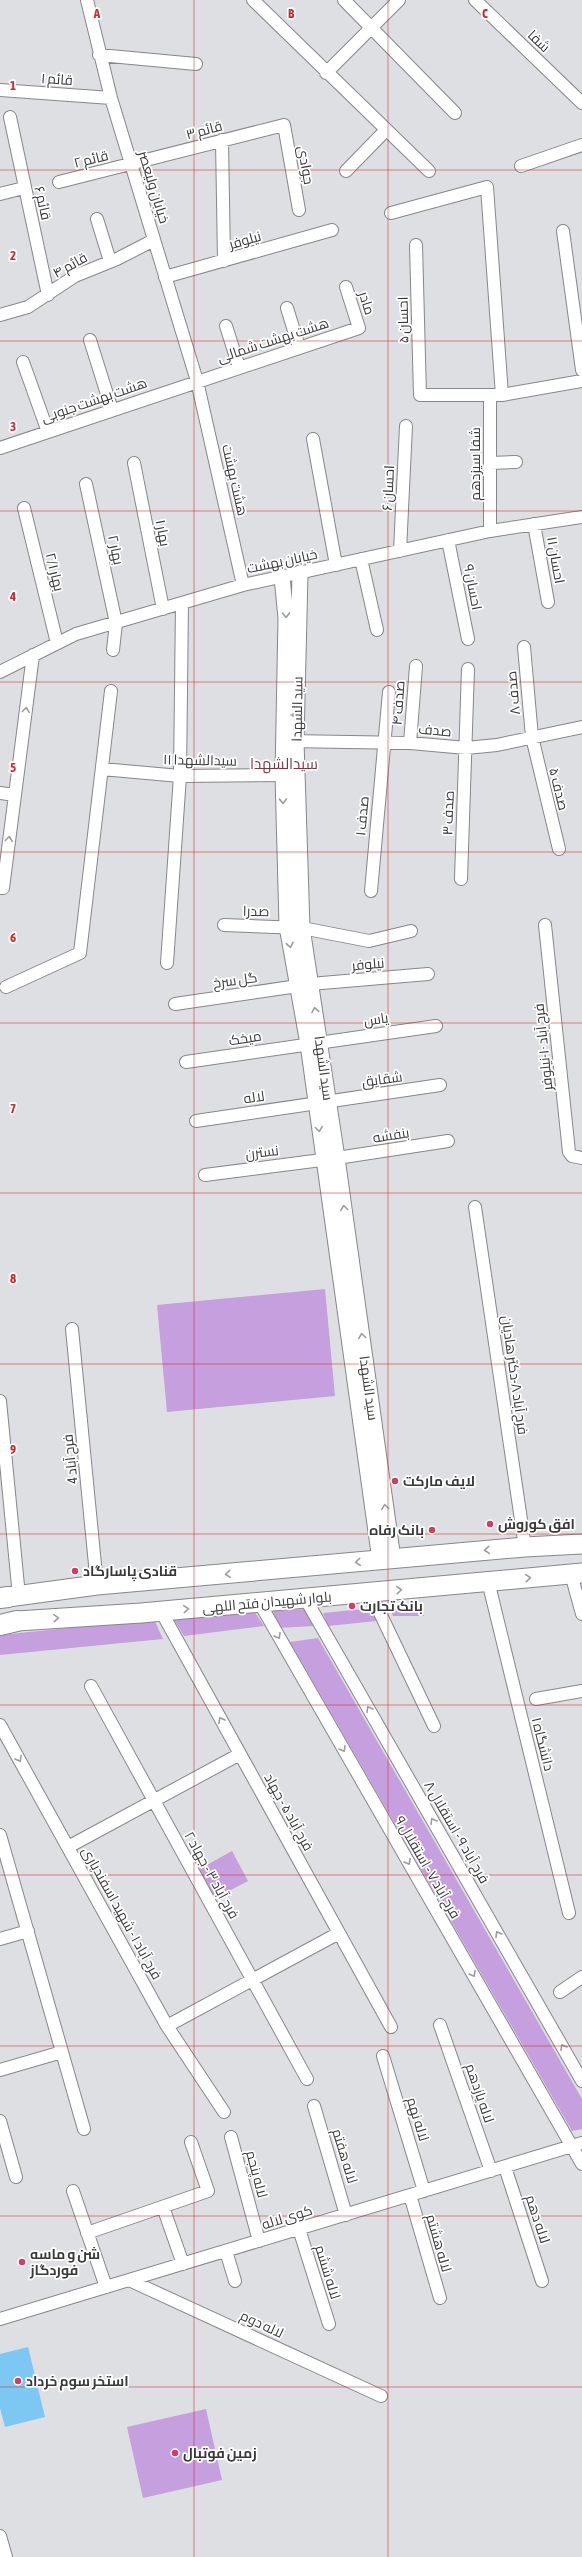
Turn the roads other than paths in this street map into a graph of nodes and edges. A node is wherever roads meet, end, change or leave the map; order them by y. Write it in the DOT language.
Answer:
graph roads {
  1 [pos="87,0"];
  2 [pos="253,0"];
  3 [pos="344,0"];
  4 [pos="399,0"];
  5 [pos="475,0"];
  6 [pos="370,29"];
  7 [pos="99,55"];
  8 [pos="196,64"];
  9 [pos="326,73"];
  10 [pos="0,90"];
  11 [pos="111,98"];
  12 [pos="582,103"];
  13 [pos="455,113"];
  14 [pos="10,118"];
  15 [pos="284,125"];
  16 [pos="386,130"];
  17 [pos="222,140"];
  18 [pos="582,145"];
  19 [pos="131,165"];
  20 [pos="520,166"];
  21 [pos="346,171"];
  22 [pos="429,171"];
  23 [pos="59,182"];
  24 [pos="24,188"];
  25 [pos="0,194"];
  26 [pos="299,210"];
  27 [pos="391,213"];
  28 [pos="97,219"];
  29 [pos="332,230"];
  30 [pos="564,231"];
  31 [pos="154,240"];
  32 [pos="416,245"];
  33 [pos="110,261"];
  34 [pos="224,261"];
  35 [pos="165,277"];
  36 [pos="346,287"];
  37 [pos="48,295"];
  38 [pos="287,308"];
  39 [pos="0,315"];
  40 [pos="226,326"];
  41 [pos="359,328"];
  42 [pos="90,340"];
  43 [pos="299,347"];
  44 [pos="23,362"];
  45 [pos="239,367"];
  46 [pos="582,370"];
  47 [pos="197,381"];
  48 [pos="582,381"];
  49 [pos="496,396"];
  50 [pos="112,410"];
  51 [pos="406,426"];
  52 [pos="48,432"];
  53 [pos="312,439"];
  54 [pos="0,448"];
  55 [pos="516,462"];
  56 [pos="134,463"];
  57 [pos="490,463"];
  58 [pos="86,484"];
  59 [pos="24,508"];
  60 [pos="582,516"];
  61 [pos="534,524"];
  62 [pos="490,531"];
  63 [pos="448,540"];
  64 [pos="400,551"];
  65 [pos="361,560"];
  66 [pos="336,565"];
  67 [pos="300,573"];
  68 [pos="282,577"];
  69 [pos="243,585"];
  70 [pos="548,602"];
  71 [pos="182,603"];
  72 [pos="163,609"];
  73 [pos="116,622"];
  74 [pos="377,630"];
  75 [pos="468,639"];
  76 [pos="57,644"];
  77 [pos="524,647"];
  78 [pos="113,650"];
  79 [pos="33,656"];
  80 [pos="416,666"];
  81 [pos="468,669"];
  82 [pos="0,670"];
  83 [pos="111,691"];
  84 [pos="389,692"];
  85 [pos="582,727"];
  86 [pos="532,737"];
  87 [pos="289,741"];
  88 [pos="384,743"];
  89 [pos="410,743"];
  90 [pos="466,748"];
  91 [pos="102,769"];
  92 [pos="290,775"];
  93 [pos="180,776"];
  94 [pos="0,793"];
  95 [pos="15,795"];
  96 [pos="559,849"];
  97 [pos="461,879"];
  98 [pos="0,888"];
  99 [pos="371,891"];
  100 [pos="545,924"];
  101 [pos="224,925"];
  102 [pos="287,926"];
  103 [pos="302,928"];
  104 [pos="411,931"];
  105 [pos="167,963"];
  106 [pos="428,974"];
  107 [pos="304,985"];
  108 [pos="6,987"];
  109 [pos="175,1004"];
  110 [pos="436,1026"];
  111 [pos="314,1043"];
  112 [pos="186,1062"];
  113 [pos="440,1086"];
  114 [pos="322,1103"];
  115 [pos="196,1121"];
  116 [pos="448,1141"];
  117 [pos="582,1158"];
  118 [pos="331,1159"];
  119 [pos="205,1175"];
  120 [pos="475,1207"];
  121 [pos="72,1330"];
  122 [pos="0,1401"];
  123 [pos="582,1544"];
  124 [pos="525,1547"];
  125 [pos="386,1560"];
  126 [pos="576,1573"];
  127 [pos="488,1581"];
  128 [pos="97,1585"];
  129 [pos="370,1592"];
  130 [pos="7,1597"];
  131 [pos="305,1598"];
  132 [pos="259,1602"];
  133 [pos="161,1611"];
  134 [pos="582,1614"];
  135 [pos="6,1623"];
  136 [pos="91,1686"];
  137 [pos="582,1691"];
  138 [pos="536,1700"];
  139 [pos="0,1725"];
  140 [pos="434,1726"];
  141 [pos="240,1754"];
  142 [pos="154,1801"];
  143 [pos="0,1834"];
  144 [pos="68,1847"];
  145 [pos="569,1913"];
  146 [pos="28,1932"];
  147 [pos="339,1932"];
  148 [pos="0,1939"];
  149 [pos="582,1977"];
  150 [pos="252,1979"];
  151 [pos="560,1992"];
  152 [pos="440,2024"];
  153 [pos="167,2026"];
  154 [pos="391,2027"];
  155 [pos="62,2052"];
  156 [pos="383,2056"];
  157 [pos="0,2070"];
  158 [pos="307,2079"];
  159 [pos="582,2081"];
  160 [pos="314,2106"];
  161 [pos="224,2112"];
  162 [pos="0,2121"];
  163 [pos="84,2129"];
  164 [pos="231,2137"];
  165 [pos="191,2142"];
  166 [pos="577,2145"];
  167 [pos="582,2164"];
  168 [pos="505,2167"];
  169 [pos="491,2171"];
  170 [pos="16,2177"];
  171 [pos="73,2191"];
  172 [pos="424,2191"];
  173 [pos="410,2196"];
  174 [pos="163,2207"];
  175 [pos="346,2215"];
  176 [pos="299,2229"];
  177 [pos="87,2233"];
  178 [pos="259,2241"];
  179 [pos="226,2251"];
  180 [pos="183,2264"];
  181 [pos="130,2280"];
  182 [pos="235,2281"];
  183 [pos="542,2281"];
  184 [pos="106,2287"];
  185 [pos="440,2298"];
  186 [pos="0,2319"];
  187 [pos="329,2324"];
  188 [pos="381,2396"];
  189 [pos="0,2536"];
  190 [pos="6,2557"];
  1 -- 7 [label="street, خیابان ولیعصر"];
  2 -- 9 [label="street"];
  3 -- 6 [label="street"];
  4 -- 6 [label="street"];
  5 -- 12 [label="street, شفا"];
  6 -- 9 [label="street"];
  6 -- 13 [label="street"];
  7 -- 8 [label="street"];
  7 -- 11 [label="street, خیابان ولیعصر"];
  9 -- 16 [label="street"];
  10 -- 11 [label="street, قائم ۱"];
  11 -- 19 [label="street, خیابان ولیعصر"];
  14 -- 24 [label="street, قائم ۶"];
  15 -- 17 [label="street, قائم ۳"];
  15 -- 26 [label="street, جوادی"];
  16 -- 21 [label="street"];
  16 -- 22 [label="street"];
  17 -- 19 [label="street, قائم ۳"];
  17 -- 34 [label="street"];
  18 -- 20 [label="street"];
  19 -- 23 [label="street, قائم ۲"];
  19 -- 31 [label="street, خیابان ولیعصر"];
  24 -- 25 [label="street"];
  24 -- 37 [label="street, قائم ۶"];
  27 -- 49 [label="street, شفا سیزدهم"];
  28 -- 33 [label="street"];
  29 -- 34 [label="street, نیلوفر"];
  30 -- 46 [label="street"];
  31 -- 33 [label="street, قائم ۴"];
  31 -- 35 [label="street, خیابان ولیعصر"];
  32 -- 49 [label="street, احسان ۵"];
  33 -- 37 [label="street, قائم ۴"];
  34 -- 35 [label="street, نیلوفر"];
  35 -- 47 [label="street, خیابان ولیعصر"];
  36 -- 41 [label="street, مادر"];
  37 -- 39 [label="street, قائم ۴"];
  38 -- 43 [label="street"];
  40 -- 45 [label="street"];
  41 -- 43 [label="street, هشت بهشت شمالی"];
  42 -- 50 [label="street"];
  43 -- 45 [label="street, هشت بهشت شمالی"];
  44 -- 52 [label="street"];
  45 -- 47 [label="street, هشت بهشت شمالی"];
  47 -- 50 [label="street, هشت بهشت جنوبی"];
  47 -- 69 [label="street, هشت بهشت"];
  48 -- 49 [label="street"];
  49 -- 57 [label="street, شفا سیزدهم"];
  50 -- 52 [label="street, هشت بهشت جنوبی"];
  51 -- 64 [label="street, احسان ۶"];
  52 -- 54 [label="street, هشت بهشت جنوبی"];
  53 -- 66 [label="street"];
  55 -- 57 [label="street"];
  56 -- 72 [label="street, بهار ۱"];
  57 -- 62 [label="street, شفا سیزدهم"];
  58 -- 73 [label="street, بهار ۲"];
  59 -- 76 [label="street, بهار ۲/۱"];
  60 -- 61 [label="street, خیابان بهشت"];
  61 -- 62 [label="street, خیابان بهشت"];
  61 -- 70 [label="street, احسان ۱۱"];
  62 -- 63 [label="street, خیابان بهشت"];
  63 -- 64 [label="street, خیابان بهشت"];
  63 -- 75 [label="street, احسان ۹"];
  64 -- 65 [label="street, خیابان بهشت"];
  65 -- 66 [label="street, خیابان بهشت"];
  65 -- 74 [label="street"];
  66 -- 67 [label="street, خیابان بهشت"];
  67 -- 68 [label="street, خیابان بهشت"];
  67 -- 87 [label="street, سید الشهدا"];
  68 -- 69 [label="street, خیابان بهشت"];
  68 -- 87 [label="street, سید الشهدا, one-way"];
  69 -- 71 [label="street, خیابان بهشت"];
  71 -- 72 [label="street, خیابان بهشت"];
  71 -- 93 [label="street"];
  72 -- 73 [label="street, خیابان بهشت"];
  73 -- 76 [label="street, خیابان بهشت"];
  73 -- 78 [label="street, بهار ۲"];
  76 -- 79 [label="street, خیابان بهشت"];
  77 -- 86 [label="street, صدف ۸"];
  79 -- 82 [label="street, خیابان بهشت"];
  95 -- 79 [label="street, one-way"];
  80 -- 89 [label="street, صدف ۴"];
  81 -- 90 [label="street, صدف ۳"];
  83 -- 91 [label="street"];
  84 -- 88 [label="street, صدف ۱"];
  85 -- 86 [label="street, صدف"];
  86 -- 90 [label="street, صدف"];
  86 -- 96 [label="street, صدف ۵"];
  87 -- 88 [label="street, صدف"];
  87 -- 92 [label="street, سید الشهدا"];
  88 -- 89 [label="street, صدف"];
  88 -- 99 [label="street, صدف ۱"];
  89 -- 90 [label="street, صدف"];
  90 -- 97 [label="street, صدف ۳"];
  91 -- 93 [label="street, سیدالشهدا ۱۱"];
  91 -- 108 [label="street"];
  92 -- 93 [label="street, سیدالشهدا ۱۱"];
  92 -- 102 [label="street, سید الشهدا, one-way"];
  92 -- 103 [label="street, سید الشهدا"];
  93 -- 105 [label="street"];
  94 -- 95 [label="street"];
  98 -- 95 [label="street, one-way"];
  100 -- 117 [label="street, فرح آباد ۱۰-نیلوفر"];
  101 -- 102 [label="street, صدرا"];
  102 -- 103 [label="street, صدرا"];
  102 -- 107 [label="street, سید الشهدا, one-way"];
  103 -- 104 [label="street, صدرا"];
  103 -- 107 [label="street, سید الشهدا"];
  106 -- 107 [label="street, نیلوفر"];
  107 -- 109 [label="street, گل سرخ"];
  107 -- 111 [label="street, سید الشهدا"];
  110 -- 111 [label="street, یاس"];
  111 -- 112 [label="street, میخک"];
  111 -- 114 [label="street, سید الشهدا"];
  113 -- 114 [label="street, شقایق"];
  114 -- 115 [label="street, لاله"];
  114 -- 118 [label="street, سید الشهدا"];
  116 -- 118 [label="street, بنفشه"];
  118 -- 119 [label="street, نسترن"];
  118 -- 125 [label="street, سید الشهدا"];
  120 -- 124 [label="street, فرح آباد ۸-دکتر هادیان"];
  121 -- 128 [label="street, فرح آباد 4"];
  122 -- 130 [label="street"];
  123 -- 124 [label="main road"];
  124 -- 125 [label="main road, one-way"];
  125 -- 128 [label="main road, one-way"];
  127 -- 126 [label="main road, بلوار شهیدان فتح اللهی, one-way"];
  126 -- 134 [label="street"];
  129 -- 127 [label="main road, بلوار شهیدان فتح اللهی, one-way"];
  127 -- 145 [label="street, دانشگاه ۱"];
  128 -- 130 [label="main road"];
  129 -- 131 [label="main road, بلوار شهیدان فتح اللهی"];
  129 -- 140 [label="street"];
  131 -- 132 [label="main road, بلوار شهیدان فتح اللهی"];
  159 -- 131 [label="street, فرح آباد ۹ - استقلال ۸, one-way"];
  133 -- 132 [label="main road, بلوار شهیدان فتح اللهی, one-way"];
  132 -- 166 [label="street, فرح آباد ۷ - استقلال ۹, one-way"];
  135 -- 133 [label="main road, بلوار شهیدان فتح اللهی, one-way"];
  141 -- 133 [label="street, فرح آباد ۵ - جهاد, one-way"];
  136 -- 142 [label="street, فرح آباد ۳ - جهاد ۲"];
  137 -- 138 [label="street"];
  139 -- 144 [label="street, فرح آباد ۱ - شهید اسفندیاری, one-way"];
  141 -- 142 [label="street"];
  141 -- 147 [label="street, فرح آباد ۵ - جهاد"];
  142 -- 144 [label="street"];
  142 -- 150 [label="street, فرح آباد ۳ - جهاد ۲"];
  143 -- 146 [label="street"];
  144 -- 153 [label="street, فرح آباد ۱ - شهید اسفندیاری"];
  146 -- 148 [label="street"];
  146 -- 155 [label="street"];
  147 -- 150 [label="street"];
  147 -- 154 [label="street, فرح آباد ۵ - جهاد"];
  149 -- 151 [label="street"];
  150 -- 153 [label="street"];
  150 -- 158 [label="street, فرح آباد ۳ - جهاد ۲"];
  152 -- 169 [label="street, لاله یازدهم"];
  153 -- 161 [label="street, فرح آباد ۱ - شهید اسفندیاری"];
  155 -- 157 [label="street"];
  155 -- 163 [label="street"];
  156 -- 172 [label="street, لاله نهم"];
  160 -- 175 [label="street, لاله هفتم"];
  162 -- 170 [label="street"];
  164 -- 178 [label="street, لاله پنجم"];
  165 -- 174 [label="street"];
  166 -- 167 [label="street, فرح آباد ۷ - استقلال ۹"];
  166 -- 168 [label="street, کوی لاله"];
  168 -- 169 [label="street, کوی لاله"];
  168 -- 183 [label="street, لاله دهم"];
  169 -- 172 [label="street, کوی لاله"];
  171 -- 177 [label="street"];
  172 -- 173 [label="street, کوی لاله"];
  173 -- 175 [label="street, کوی لاله"];
  173 -- 185 [label="street, لاله هشتم"];
  174 -- 177 [label="street"];
  174 -- 180 [label="street"];
  175 -- 176 [label="street, کوی لاله"];
  176 -- 178 [label="street, کوی لاله"];
  176 -- 187 [label="street, لاله ششم"];
  177 -- 184 [label="street"];
  178 -- 179 [label="street, کوی لاله"];
  179 -- 180 [label="street, کوی لاله"];
  179 -- 182 [label="street"];
  180 -- 181 [label="street, کوی لاله"];
  181 -- 184 [label="street, کوی لاله"];
  181 -- 188 [label="street, لاله دوم"];
  184 -- 186 [label="street, کوی لاله"];
  189 -- 190 [label="street"];
}
